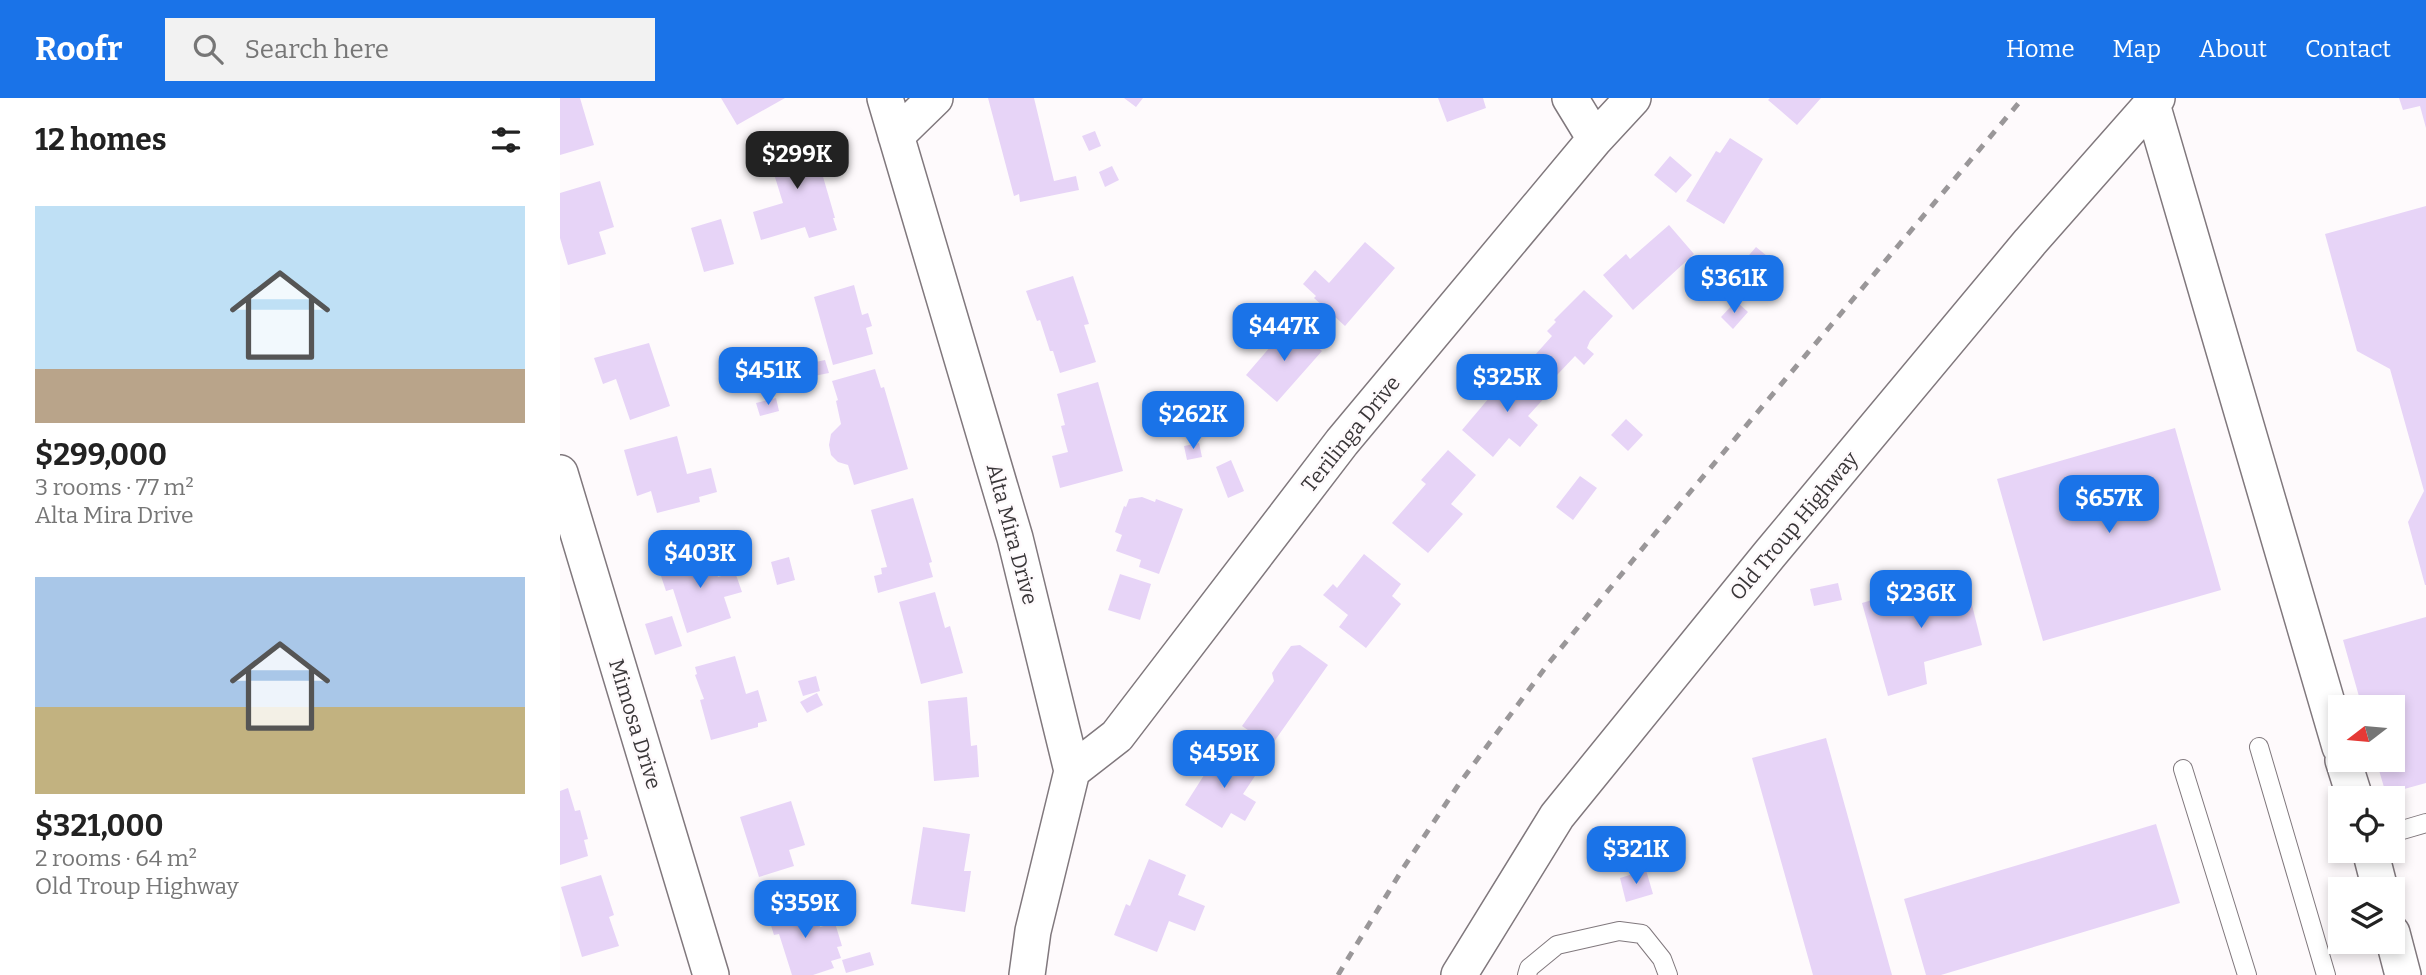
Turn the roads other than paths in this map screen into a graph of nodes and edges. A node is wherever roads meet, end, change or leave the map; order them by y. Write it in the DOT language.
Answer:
graph roads {
  1 [pos="885,98"];
  2 [pos="935,98"];
  3 [pos="1570,98"];
  4 [pos="1633,98"];
  5 [pos="2155,101"];
  6 [pos="896,136"];
  7 [pos="1595,139"];
  8 [pos="560,473"];
  9 [pos="2328,705"];
  10 [pos="2259,747"];
  11 [pos="2183,769"];
  12 [pos="1072,771"];
  13 [pos="2426,823"];
  14 [pos="2405,829"];
  15 [pos="2398,954"];
  16 [pos="2322,974"];
  17 [pos="711,975"];
  18 [pos="1027,975"];
  19 [pos="1459,975"];
  20 [pos="1527,975"];
  21 [pos="1668,975"];
  22 [pos="2247,975"];
  23 [pos="2403,975"];
  1 -- 6 [label="street, Alta Mira Drive"];
  2 -- 6 [label="street"];
  3 -- 7 [label="street"];
  4 -- 7 [label="street, Terilinga Drive"];
  5 -- 9 [label="street"];
  5 -- 19 [label="street, Old Troup Highway"];
  6 -- 12 [label="street, Alta Mira Drive"];
  7 -- 12 [label="street, Terilinga Drive"];
  8 -- 17 [label="street, Mimosa Drive"];
  10 -- 16 [label="lane"];
  11 -- 22 [label="lane"];
  12 -- 18 [label="street, Alta Mira Drive"];
  13 -- 14 [label="lane"];
  15 -- 23 [label="street"];
  20 -- 21 [label="lane"];
}
